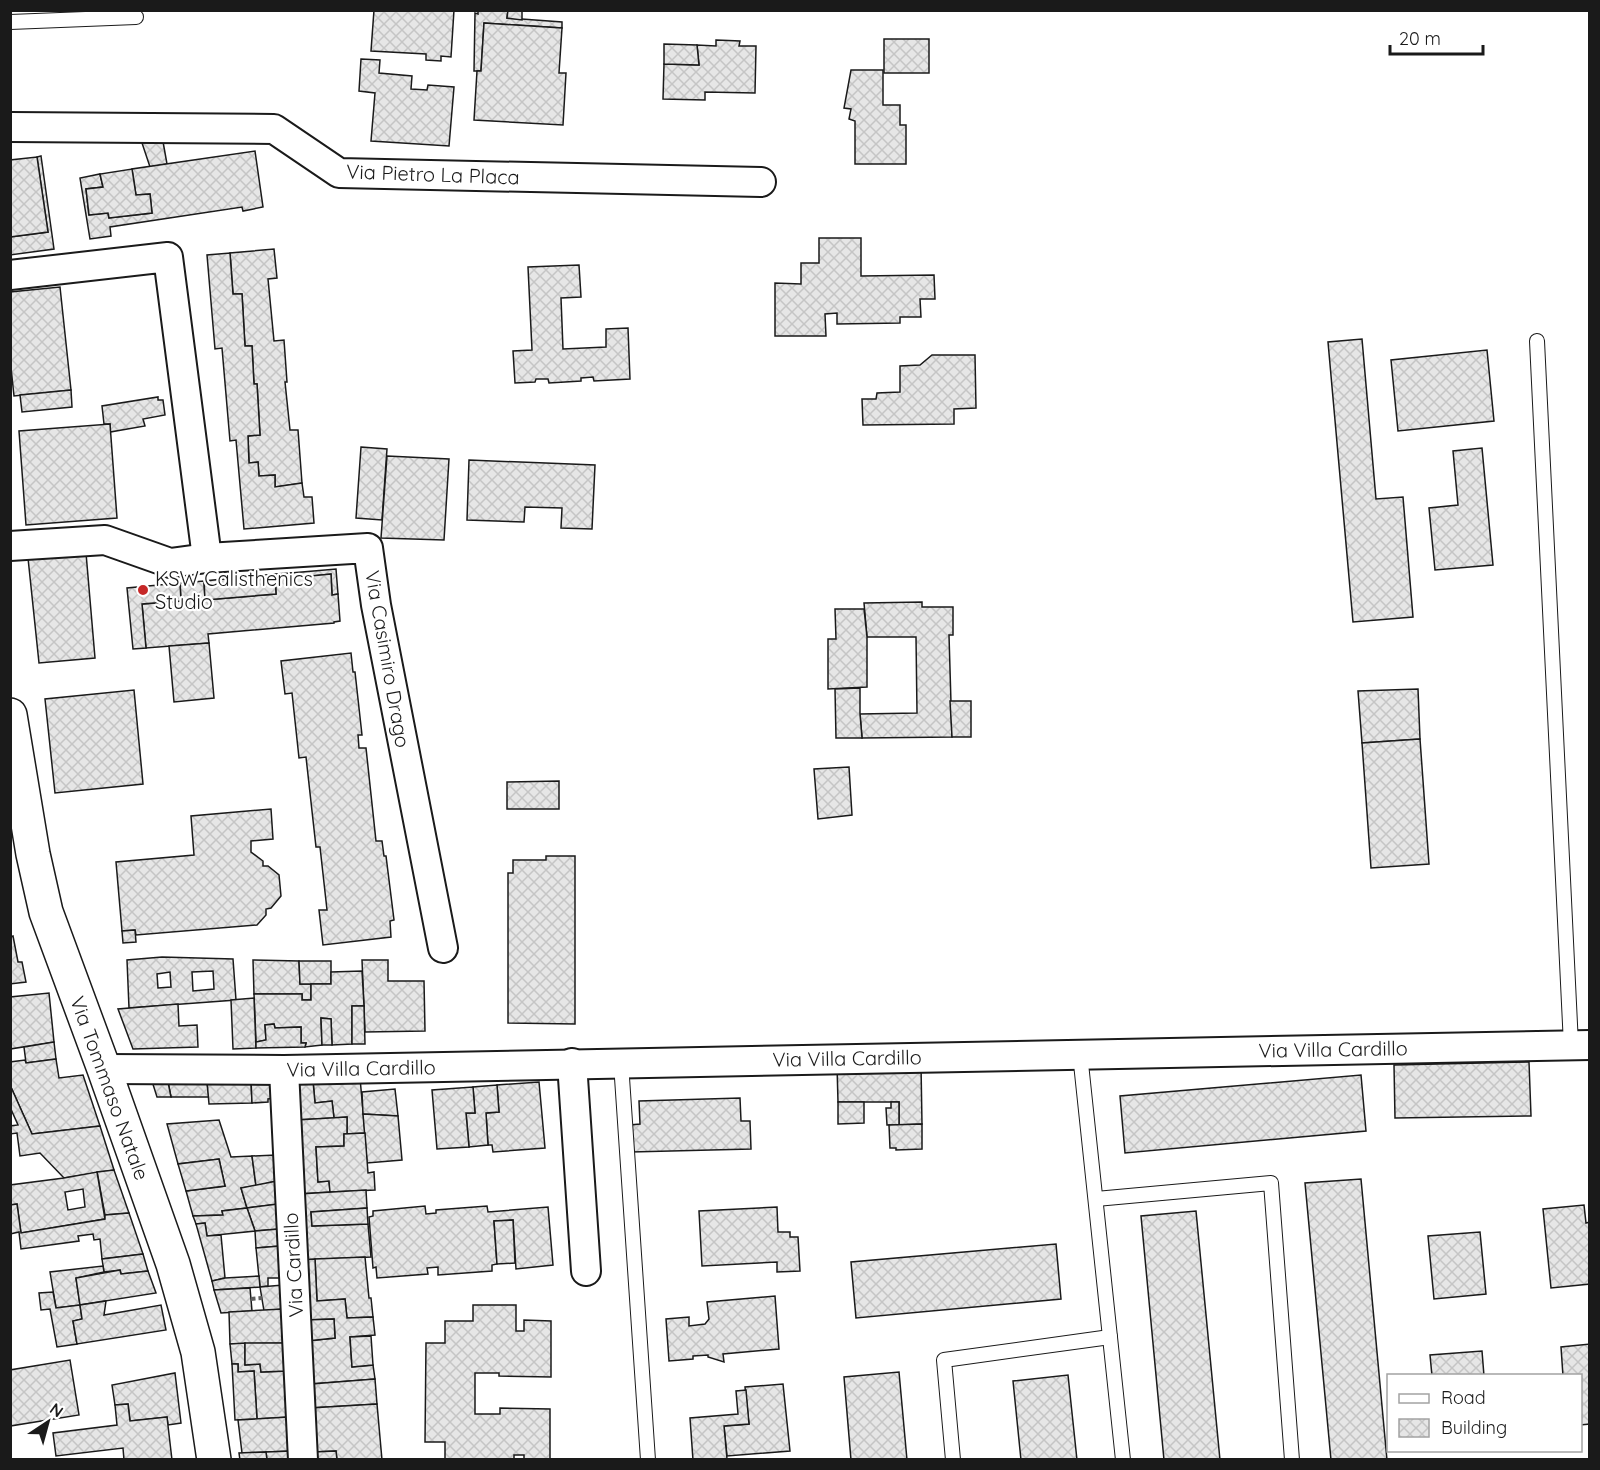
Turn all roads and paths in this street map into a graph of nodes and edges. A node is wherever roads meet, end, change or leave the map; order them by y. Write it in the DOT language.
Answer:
graph roads {
  1 [pos="136,17"];
  2 [pos="10,22"];
  3 [pos="10,127"];
  4 [pos="761,182"];
  5 [pos="10,275"];
  6 [pos="1537,341"];
  7 [pos="10,546"];
  8 [pos="207,558"];
  9 [pos="10,715"];
  10 [pos="443,948"];
  11 [pos="1580,1045"];
  12 [pos="1080,1054"];
  13 [pos="572,1063"];
  14 [pos="621,1063"];
  15 [pos="104,1069"];
  16 [pos="284,1070"];
  17 [pos="1096,1199"];
  18 [pos="586,1271"];
  19 [pos="262,1298"];
  20 [pos="251,1299"];
  21 [pos="1110,1337"];
  22 [pos="214,1460"];
  23 [pos="303,1460"];
  24 [pos="648,1460"];
  25 [pos="953,1460"];
  26 [pos="1123,1460"];
  27 [pos="1292,1460"];
  1 -- 2 [label="lane"];
  3 -- 4 [label="street, Via Pietro La Placa"];
  5 -- 8 [label="street"];
  6 -- 11 [label="lane"];
  7 -- 8 [label="street, Via Casimiro Drago"];
  8 -- 10 [label="street, Via Casimiro Drago"];
  9 -- 15 [label="street, Via Tommaso Natale"];
  11 -- 12 [label="street, Via Villa Cardillo"];
  12 -- 14 [label="street, Via Villa Cardillo"];
  12 -- 17 [label="lane"];
  13 -- 14 [label="street, Via Villa Cardillo"];
  13 -- 16 [label="street, Via Villa Cardillo"];
  13 -- 18 [label="street"];
  14 -- 24 [label="lane"];
  15 -- 16 [label="street, Via Villa Cardillo"];
  15 -- 22 [label="street, Via Tommaso Natale"];
  16 -- 23 [label="street, Via Cardillo"];
  17 -- 21 [label="lane"];
  17 -- 27 [label="lane"];
  19 -- 20 [label="path, Via Cardillo"];
  21 -- 25 [label="lane"];
  21 -- 26 [label="lane"];
}
